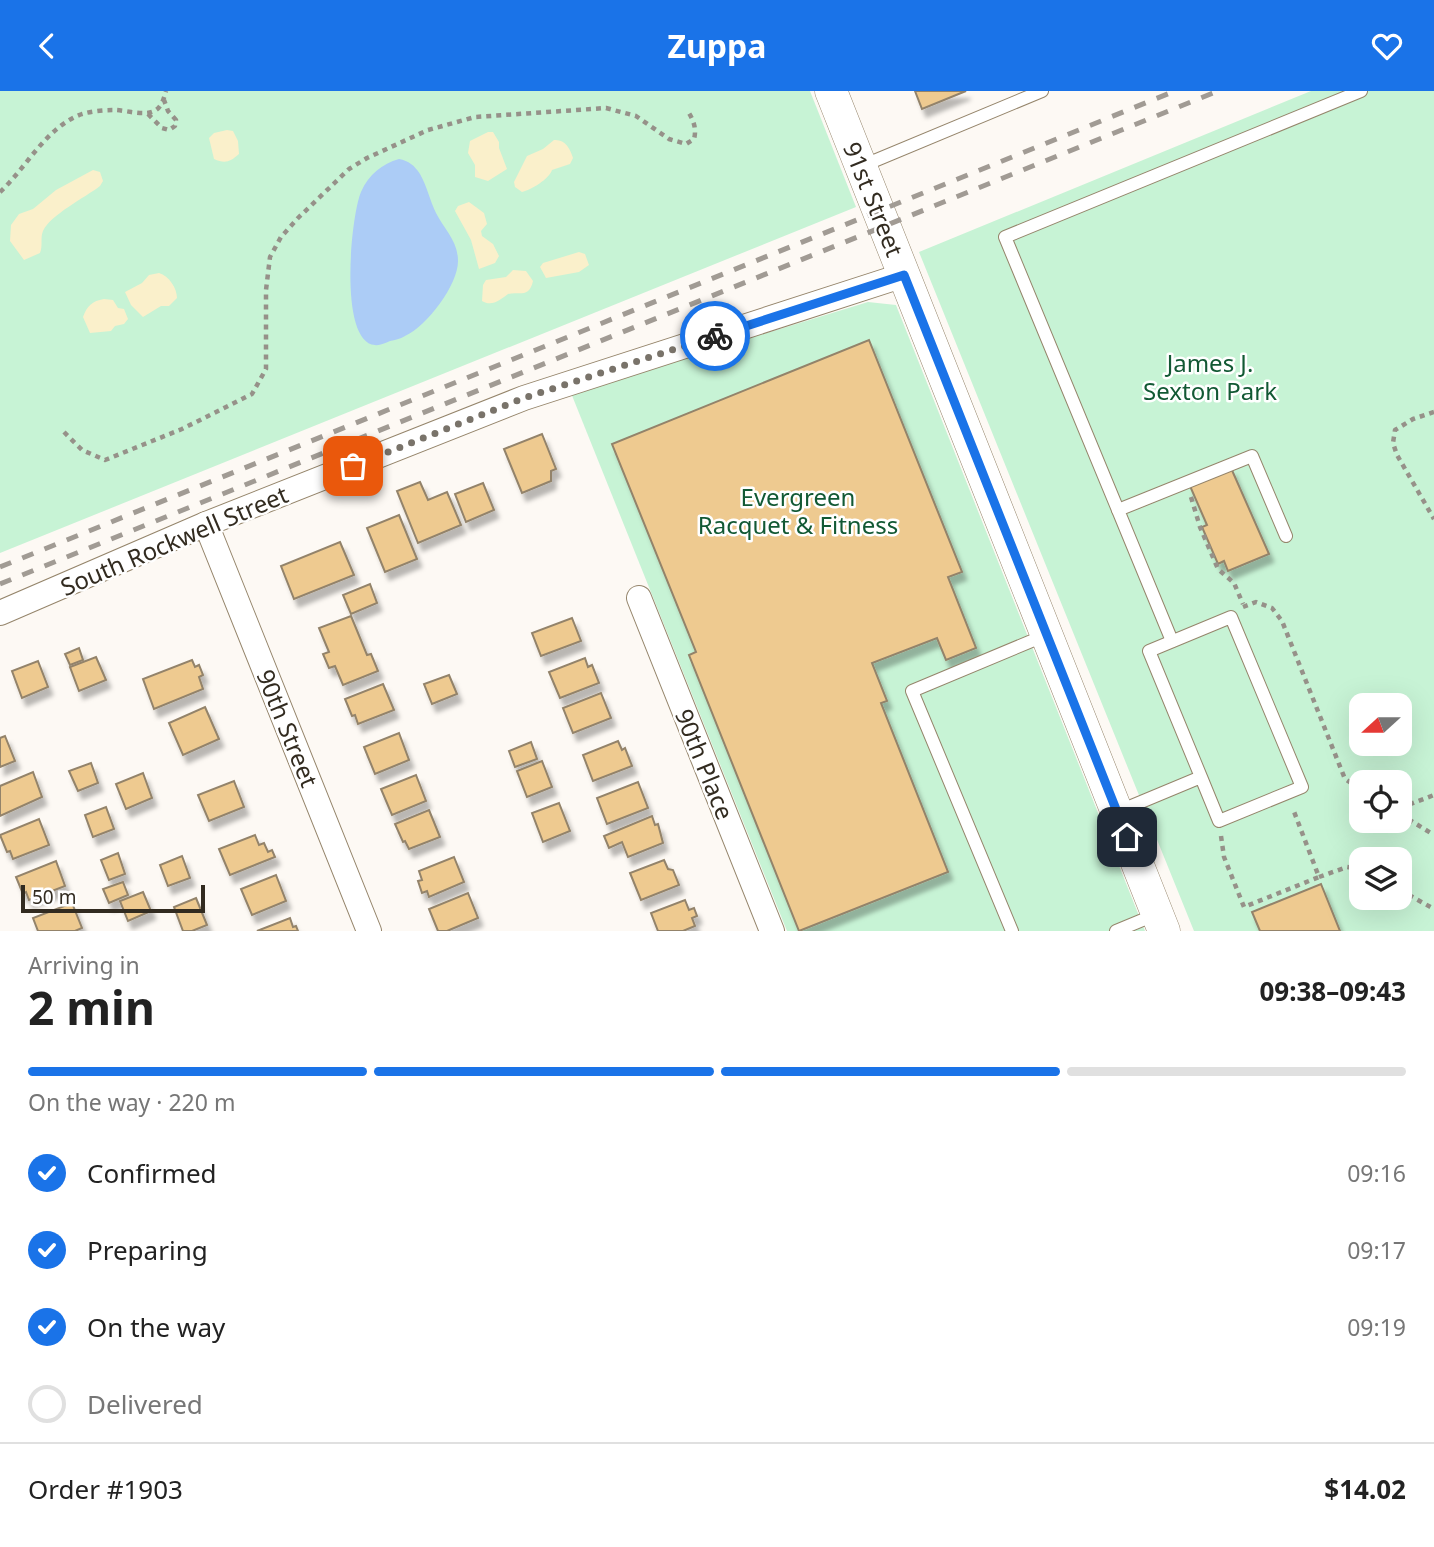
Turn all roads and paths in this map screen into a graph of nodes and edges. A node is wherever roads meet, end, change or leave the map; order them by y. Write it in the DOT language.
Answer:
graph roads {
  1 [pos="166,91"];
  2 [pos="831,91"];
  3 [pos="1042,91"];
  4 [pos="1361,91"];
  5 [pos="164,98"];
  6 [pos="687,110"];
  7 [pos="147,113"];
  8 [pos="861,167"];
  9 [pos="0,192"];
  10 [pos="904,275"];
  11 [pos="1434,412"];
  12 [pos="64,432"];
  13 [pos="1189,491"];
  14 [pos="1118,510"];
  15 [pos="1434,519"];
  16 [pos="206,524"];
  17 [pos="1286,535"];
  18 [pos="639,598"];
  19 [pos="1244,606"];
  20 [pos="0,613"];
  21 [pos="1231,617"];
  22 [pos="1047,635"];
  23 [pos="1172,641"];
  24 [pos="1201,777"];
  25 [pos="1349,782"];
  26 [pos="1434,795"];
  27 [pos="1412,803"];
  28 [pos="1117,812"];
  29 [pos="1412,821"];
  30 [pos="1301,830"];
  31 [pos="1434,835"];
  32 [pos="1224,857"];
  33 [pos="1349,867"];
  34 [pos="1320,877"];
  35 [pos="1412,897"];
  36 [pos="1434,909"];
  37 [pos="1161,922"];
  38 [pos="369,931"];
  39 [pos="772,931"];
  40 [pos="1012,931"];
  41 [pos="1116,931"];
  1 -- 5 [label="path"];
  2 -- 8 [label="street, 91st Street"];
  3 -- 8 [label="lane"];
  4 -- 14 [label="lane"];
  5 -- 7 [label="path"];
  5 -- 7 [label="path"];
  6 -- 12 [label="path"];
  7 -- 9 [label="path"];
  8 -- 10 [label="street, 91st Street"];
  10 -- 16 [label="street, South Rockwell Street"];
  10 -- 22 [label="street, 91st Street"];
  11 -- 15 [label="path"];
  13 -- 19 [label="path"];
  14 -- 17 [label="lane"];
  14 -- 23 [label="lane"];
  16 -- 20 [label="street, South Rockwell Street"];
  16 -- 38 [label="street, 90th Street"];
  18 -- 39 [label="street, 90th Place"];
  19 -- 21 [label="path"];
  19 -- 25 [label="path"];
  21 -- 23 [label="lane"];
  21 -- 24 [label="lane"];
  22 -- 28 [label="street, 91st Street"];
  22 -- 40 [label="lane"];
  23 -- 24 [label="lane"];
  24 -- 28 [label="lane"];
  26 -- 27 [label="path"];
  28 -- 37 [label="street, 91st Street"];
  29 -- 31 [label="path"];
  30 -- 34 [label="path"];
  32 -- 34 [label="path"];
  33 -- 34 [label="path"];
  35 -- 36 [label="path"];
  37 -- 41 [label="lane"];
}
